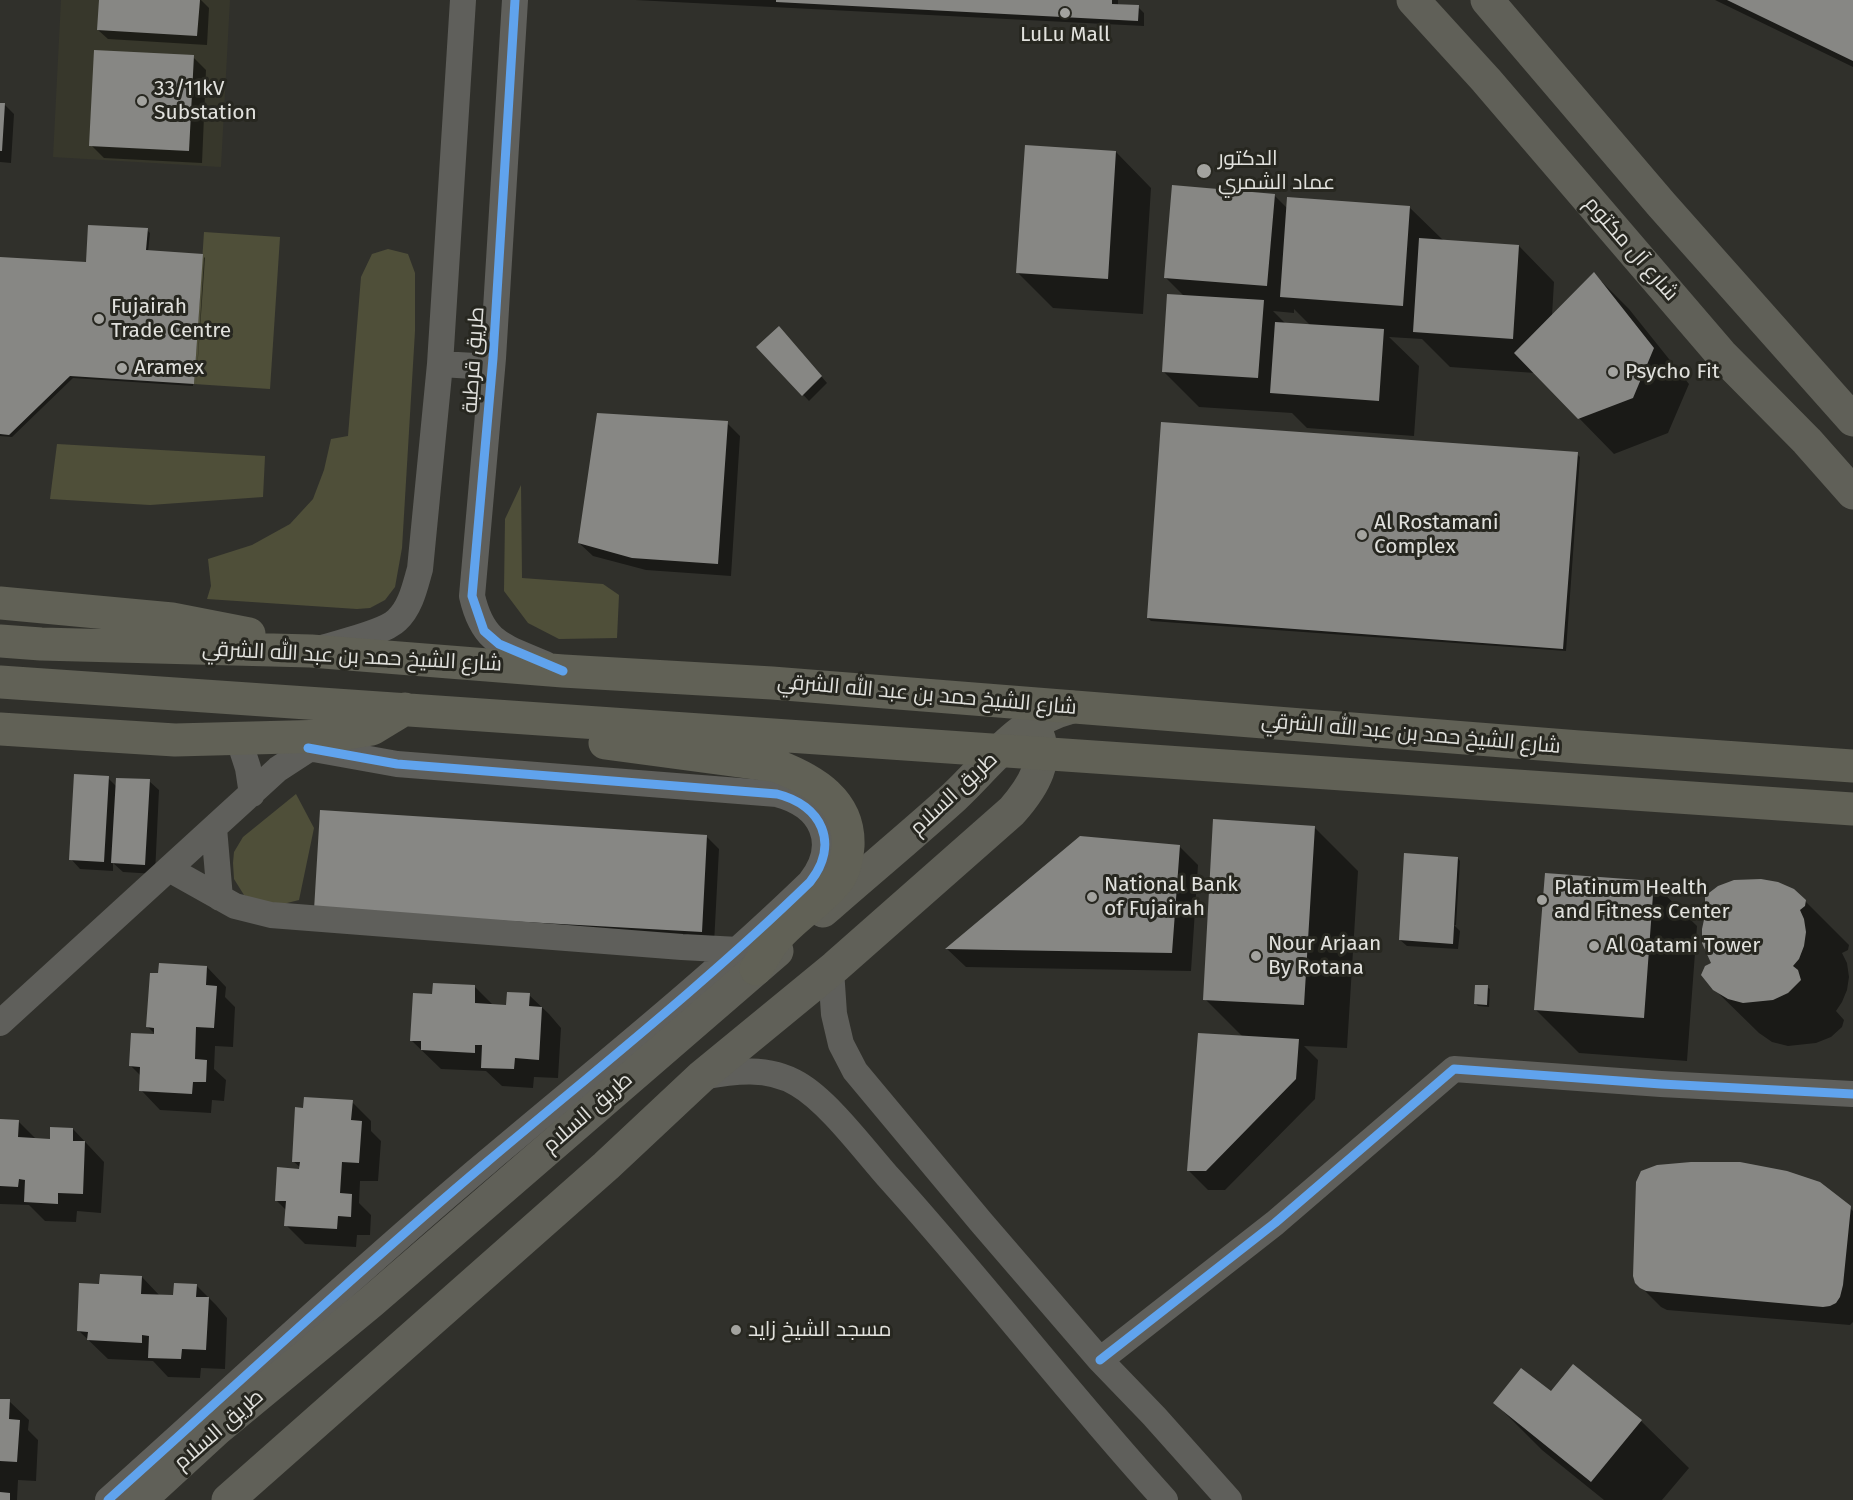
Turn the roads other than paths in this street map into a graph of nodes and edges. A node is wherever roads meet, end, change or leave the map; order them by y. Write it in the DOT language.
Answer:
graph roads {
  1 [pos="463,0"];
  2 [pos="515,0"];
  3 [pos="1413,0"];
  4 [pos="1487,0"];
  5 [pos="440,364"];
  6 [pos="492,367"];
  7 [pos="1853,420"];
  8 [pos="1853,493"];
  9 [pos="0,603"];
  10 [pos="0,641"];
  11 [pos="311,651"];
  12 [pos="563,671"];
  13 [pos="0,682"];
  14 [pos="955,697"];
  15 [pos="1002,702"];
  16 [pos="1072,707"];
  17 [pos="405,709"];
  18 [pos="475,713"];
  19 [pos="551,718"];
  20 [pos="0,729"];
  21 [pos="238,737"];
  22 [pos="1446,737"];
  23 [pos="1037,738"];
  24 [pos="319,742"];
  25 [pos="1000,750"];
  26 [pos="1094,757"];
  27 [pos="1853,765"];
  28 [pos="252,794"];
  29 [pos="1853,808"];
  30 [pos="214,828"];
  31 [pos="169,869"];
  32 [pos="220,898"];
  33 [pos="747,959"];
  34 [pos="831,970"];
  35 [pos="0,1023"];
  36 [pos="700,1077"];
  37 [pos="1853,1094"];
  38 [pos="981,1222"];
  39 [pos="943,1239"];
  40 [pos="367,1267"];
  41 [pos="371,1302"];
  42 [pos="1100,1360"];
  43 [pos="108,1500"];
  44 [pos="140,1500"];
  45 [pos="228,1500"];
  46 [pos="1165,1500"];
  47 [pos="1229,1500"];
  1 -- 5 [label="street, طريق قرطبة"];
  2 -- 6 [label="street, طريق قرطبة"];
  3 -- 8 [label="main road, شارع آل مكتوم"];
  4 -- 7 [label="main road"];
  5 -- 6 [label="street"];
  5 -- 11 [label="street, طريق قرطبة"];
  6 -- 12 [label="street, طريق قرطبة"];
  9 -- 11 [label="highway"];
  10 -- 11 [label="highway, شارع الشيخ حمد بن عبد الله الشرقي"];
  11 -- 12 [label="highway, شارع الشيخ حمد بن عبد الله الشرقي"];
  12 -- 14 [label="highway, شارع الشيخ حمد بن عبد الله الشرقي"];
  13 -- 17 [label="highway, شارع الشيخ حمد بن عبد الله الشرقي"];
  14 -- 15 [label="highway, شارع الشيخ حمد بن عبد الله الشرقي"];
  14 -- 19 [label="highway"];
  15 -- 16 [label="highway, شارع الشيخ حمد بن عبد الله الشرقي"];
  15 -- 23 [label="main road"];
  16 -- 22 [label="highway, شارع الشيخ حمد بن عبد الله الشرقي"];
  16 -- 23 [label="main road"];
  17 -- 18 [label="highway, شارع الشيخ حمد بن عبد الله الشرقي"];
  17 -- 24 [label="highway"];
  18 -- 19 [label="highway, شارع الشيخ حمد بن عبد الله الشرقي"];
  18 -- 33 [label="highway"];
  19 -- 25 [label="highway, شارع الشيخ حمد بن عبد الله الشرقي"];
  20 -- 21 [label="highway"];
  21 -- 24 [label="highway"];
  21 -- 28 [label="street"];
  22 -- 26 [label="highway"];
  22 -- 27 [label="highway, شارع الشيخ حمد بن عبد الله الشرقي"];
  23 -- 25 [label="highway, شارع الشيخ حمد بن عبد الله الشرقي"];
  23 -- 26 [label="highway, شارع الشيخ حمد بن عبد الله الشرقي"];
  23 -- 34 [label="main road"];
  24 -- 28 [label="street"];
  24 -- 33 [label="street"];
  25 -- 33 [label="main road, طريق السلام"];
  26 -- 29 [label="highway, شارع الشيخ حمد بن عبد الله الشرقي"];
  28 -- 30 [label="street"];
  30 -- 31 [label="street"];
  30 -- 32 [label="street"];
  31 -- 32 [label="street"];
  31 -- 35 [label="street"];
  32 -- 33 [label="street"];
  33 -- 40 [label="street"];
  33 -- 41 [label="main road, طريق السلام"];
  34 -- 36 [label="main road"];
  34 -- 38 [label="street"];
  36 -- 39 [label="street"];
  36 -- 45 [label="main road"];
  37 -- 42 [label="street"];
  38 -- 39 [label="street"];
  38 -- 42 [label="street"];
  39 -- 46 [label="street"];
  40 -- 41 [label="street"];
  40 -- 43 [label="street"];
  41 -- 44 [label="main road, طريق السلام"];
  42 -- 47 [label="street"];
}
